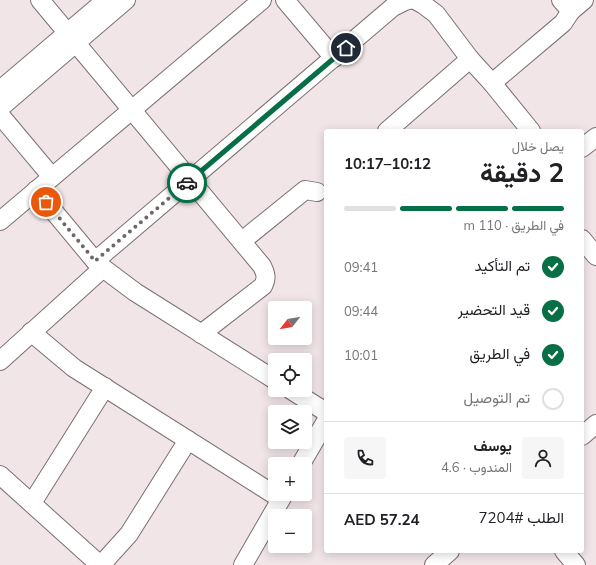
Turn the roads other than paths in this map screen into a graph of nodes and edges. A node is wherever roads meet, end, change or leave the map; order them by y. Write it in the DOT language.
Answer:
graph roads {
  1 [pos="40,0"];
  2 [pos="106,0"];
  3 [pos="126,0"];
  4 [pos="262,0"];
  5 [pos="285,0"];
  6 [pos="409,0"];
  7 [pos="415,0"];
  8 [pos="593,0"];
  9 [pos="596,3"];
  10 [pos="572,4"];
  11 [pos="72,38"];
  12 [pos="334,58"];
  13 [pos="470,59"];
  14 [pos="492,83"];
  15 [pos="0,90"];
  16 [pos="0,108"];
  17 [pos="132,110"];
  18 [pos="0,115"];
  19 [pos="389,129"];
  20 [pos="529,129"];
  21 [pos="596,137"];
  22 [pos="584,146"];
  23 [pos="52,177"];
  24 [pos="190,180"];
  25 [pos="36,190"];
  26 [pos="323,193"];
  27 [pos="0,221"];
  28 [pos="242,241"];
  29 [pos="584,241"];
  30 [pos="596,256"];
  31 [pos="99,265"];
  32 [pos="31,332"];
  33 [pos="201,334"];
  34 [pos="0,361"];
  35 [pos="268,376"];
  36 [pos="105,387"];
  37 [pos="302,397"];
  38 [pos="324,411"];
  39 [pos="324,424"];
  40 [pos="596,424"];
  41 [pos="584,434"];
  42 [pos="188,440"];
  43 [pos="305,457"];
  44 [pos="0,475"];
  45 [pos="268,488"];
  46 [pos="279,501"];
  47 [pos="32,503"];
  48 [pos="448,553"];
  49 [pos="566,553"];
  50 [pos="101,565"];
  51 [pos="243,565"];
  52 [pos="434,565"];
  53 [pos="576,565"];
  1 -- 11 [label="street"];
  2 -- 11 [label="street"];
  3 -- 11 [label="street"];
  4 -- 17 [label="street"];
  5 -- 12 [label="street"];
  6 -- 12 [label="street"];
  7 -- 13 [label="street"];
  8 -- 9 [label="street"];
  10 -- 14 [label="street"];
  11 -- 15 [label="street"];
  11 -- 16 [label="street"];
  11 -- 17 [label="street"];
  12 -- 24 [label="street"];
  13 -- 14 [label="street"];
  13 -- 19 [label="street"];
  14 -- 20 [label="street"];
  17 -- 23 [label="street"];
  17 -- 24 [label="street"];
  18 -- 23 [label="street"];
  21 -- 22 [label="street"];
  23 -- 25 [label="street"];
  24 -- 28 [label="street"];
  24 -- 31 [label="street"];
  25 -- 27 [label="street"];
  25 -- 31 [label="street"];
  26 -- 28 [label="street"];
  28 -- 33 [label="street"];
  29 -- 30 [label="street"];
  31 -- 32 [label="street"];
  31 -- 33 [label="street"];
  32 -- 34 [label="street"];
  32 -- 36 [label="street"];
  33 -- 35 [label="street"];
  36 -- 42 [label="street"];
  36 -- 47 [label="street"];
  37 -- 38 [label="street"];
  39 -- 43 [label="street"];
  40 -- 41 [label="street"];
  42 -- 45 [label="street"];
  42 -- 50 [label="street"];
  44 -- 47 [label="street"];
  46 -- 51 [label="street"];
  47 -- 50 [label="street"];
  48 -- 52 [label="street"];
  49 -- 53 [label="street"];
}
